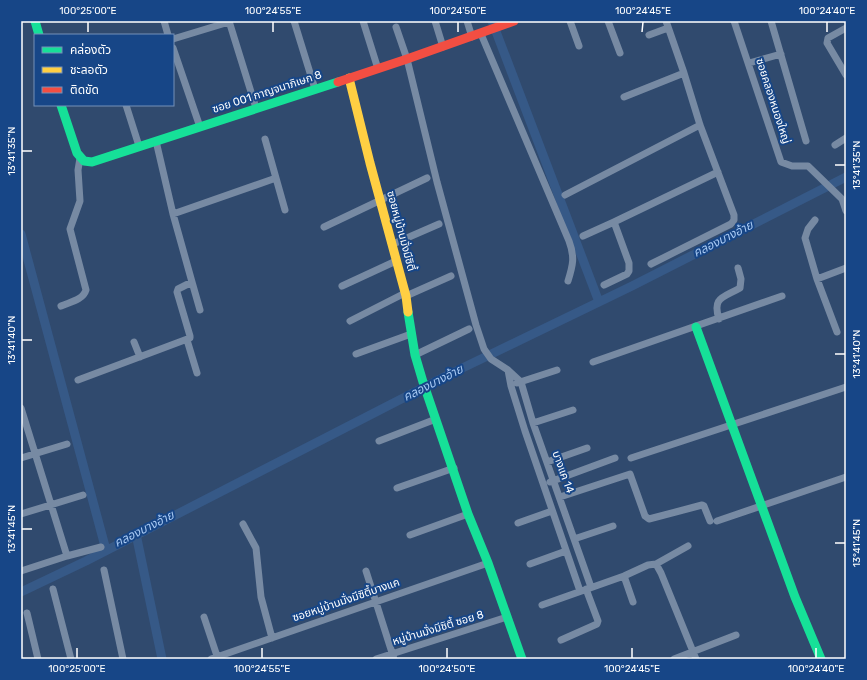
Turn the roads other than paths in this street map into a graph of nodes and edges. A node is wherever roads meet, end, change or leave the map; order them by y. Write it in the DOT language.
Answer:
graph roads {
  1 [pos="35,21"];
  2 [pos="164,21"];
  3 [pos="294,21"];
  4 [pos="363,21"];
  5 [pos="435,21"];
  6 [pos="467,21"];
  7 [pos="514,21"];
  8 [pos="570,21"];
  9 [pos="608,21"];
  10 [pos="734,21"];
  11 [pos="771,21"];
  12 [pos="229,22"];
  13 [pos="667,24"];
  14 [pos="396,27"];
  15 [pos="846,28"];
  16 [pos="39,34"];
  17 [pos="168,34"];
  18 [pos="477,35"];
  19 [pos="649,35"];
  20 [pos="174,38"];
  21 [pos="579,46"];
  22 [pos="443,47"];
  23 [pos="174,51"];
  24 [pos="620,53"];
  25 [pos="781,54"];
  26 [pos="407,59"];
  27 [pos="749,63"];
  28 [pos="378,69"];
  29 [pos="684,73"];
  30 [pos="846,75"];
  31 [pos="349,78"];
  32 [pos="315,89"];
  33 [pos="624,97"];
  34 [pos="61,106"];
  35 [pos="126,106"];
  36 [pos="256,108"];
  37 [pos="700,125"];
  38 [pos="200,127"];
  39 [pos="846,138"];
  40 [pos="264,139"];
  41 [pos="156,141"];
  42 [pos="806,141"];
  43 [pos="835,145"];
  44 [pos="139,146"];
  45 [pos="80,158"];
  46 [pos="718,172"];
  47 [pos="276,178"];
  48 [pos="427,178"];
  49 [pos="565,195"];
  50 [pos="380,200"];
  51 [pos="285,210"];
  52 [pos="846,211"];
  53 [pos="173,214"];
  54 [pos="814,220"];
  55 [pos="614,222"];
  56 [pos="439,224"];
  57 [pos="324,228"];
  58 [pos="583,236"];
  59 [pos="393,244"];
  60 [pos="396,261"];
  61 [pos="651,264"];
  62 [pos="738,268"];
  63 [pos="846,268"];
  64 [pos="450,276"];
  65 [pos="817,279"];
  66 [pos="568,281"];
  67 [pos="192,282"];
  68 [pos="604,285"];
  69 [pos="342,286"];
  70 [pos="406,295"];
  71 [pos="782,296"];
  72 [pos="61,306"];
  73 [pos="200,310"];
  74 [pos="719,319"];
  75 [pos="350,321"];
  76 [pos="696,327"];
  77 [pos="469,329"];
  78 [pos="837,332"];
  79 [pos="411,334"];
  80 [pos="187,340"];
  81 [pos="134,342"];
  82 [pos="356,354"];
  83 [pos="415,355"];
  84 [pos="140,357"];
  85 [pos="593,362"];
  86 [pos="508,370"];
  87 [pos="557,370"];
  88 [pos="197,373"];
  89 [pos="78,380"];
  90 [pos="521,382"];
  91 [pos="511,386"];
  92 [pos="846,387"];
  93 [pos="21,408"];
  94 [pos="573,410"];
  95 [pos="436,419"];
  96 [pos="534,425"];
  97 [pos="732,425"];
  98 [pos="525,431"];
  99 [pos="379,441"];
  100 [pos="66,444"];
  101 [pos="587,448"];
  102 [pos="34,454"];
  103 [pos="21,458"];
  104 [pos="615,458"];
  105 [pos="631,458"];
  106 [pos="547,462"];
  107 [pos="454,468"];
  108 [pos="846,477"];
  109 [pos="554,481"];
  110 [pos="544,484"];
  111 [pos="397,488"];
  112 [pos="83,495"];
  113 [pos="560,496"];
  114 [pos="51,505"];
  115 [pos="762,506"];
  116 [pos="552,511"];
  117 [pos="21,514"];
  118 [pos="468,514"];
  119 [pos="518,523"];
  120 [pos="243,524"];
  121 [pos="613,526"];
  122 [pos="410,535"];
  123 [pos="574,539"];
  124 [pos="688,546"];
  125 [pos="101,547"];
  126 [pos="566,551"];
  127 [pos="67,556"];
  128 [pos="488,564"];
  129 [pos="530,564"];
  130 [pos="656,564"];
  131 [pos="104,570"];
  132 [pos="21,571"];
  133 [pos="366,571"];
  134 [pos="624,576"];
  135 [pos="53,589"];
  136 [pos="586,589"];
  137 [pos="376,602"];
  138 [pos="633,602"];
  139 [pos="542,605"];
  140 [pos="27,613"];
  141 [pos="204,617"];
  142 [pos="507,617"];
  143 [pos="736,636"];
  144 [pos="272,638"];
  145 [pos="561,640"];
  146 [pos="693,651"];
  147 [pos="393,656"];
  148 [pos="215,658"];
  149 [pos="38,659"];
  150 [pos="71,659"];
  151 [pos="123,659"];
  152 [pos="376,659"];
  153 [pos="522,659"];
  154 [pos="674,659"];
  155 [pos="696,659"];
  156 [pos="821,659"];
  1 -- 16 [label="street"];
  2 -- 17 [label="street"];
  3 -- 32 [label="street"];
  4 -- 28 [label="street"];
  5 -- 22 [label="street"];
  6 -- 18 [label="street"];
  7 -- 18 [label="street, ซอย 001 กาญจนาภิเษก 8"];
  8 -- 21 [label="street"];
  9 -- 24 [label="street"];
  10 -- 27 [label="street, ซอยคลองหนองใหญ่"];
  11 -- 25 [label="street"];
  12 -- 20 [label="street"];
  12 -- 36 [label="street"];
  13 -- 19 [label="street"];
  13 -- 29 [label="street"];
  14 -- 26 [label="street"];
  15 -- 30 [label="street"];
  18 -- 22 [label="street, ซอย 001 กาญจนาภิเษก 8"];
  18 -- 66 [label="street"];
  22 -- 26 [label="street, ซอย 001 กาญจนาภิเษก 8"];
  23 -- 38 [label="street"];
  25 -- 27 [label="street"];
  25 -- 42 [label="street"];
  26 -- 28 [label="street, ซอย 001 กาญจนาภิเษก 8"];
  26 -- 86 [label="street"];
  27 -- 52 [label="street, ซอยคลองหนองใหญ่"];
  28 -- 31 [label="street, ซอย 001 กาญจนาภิเษก 8"];
  29 -- 33 [label="street"];
  29 -- 37 [label="street"];
  31 -- 32 [label="street, ซอย 001 กาญจนาภิเษก 8"];
  31 -- 50 [label="street, ซอยหมู่บ้านมั่งมีซิตี้"];
  32 -- 36 [label="street, ซอย 001 กาญจนาภิเษก 8"];
  34 -- 45 [label="street"];
  35 -- 44 [label="street"];
  36 -- 38 [label="street, ซอย 001 กาญจนาภิเษก 8"];
  37 -- 46 [label="street"];
  37 -- 49 [label="street"];
  38 -- 41 [label="street, ซอย 001 กาญจนาภิเษก 8"];
  39 -- 43 [label="street"];
  40 -- 47 [label="street"];
  41 -- 44 [label="street, ซอย 001 กาญจนาภิเษก 8"];
  41 -- 53 [label="street"];
  44 -- 45 [label="street, ซอย 001 กาญจนาภิเษก 8"];
  45 -- 72 [label="street"];
  46 -- 55 [label="street"];
  46 -- 61 [label="street"];
  47 -- 51 [label="street"];
  47 -- 53 [label="street"];
  48 -- 50 [label="street"];
  50 -- 57 [label="street"];
  50 -- 59 [label="street, ซอยหมู่บ้านมั่งมีซิตี้"];
  53 -- 67 [label="street"];
  54 -- 65 [label="street"];
  55 -- 58 [label="street"];
  55 -- 68 [label="street"];
  56 -- 59 [label="street"];
  59 -- 60 [label="street, ซอยหมู่บ้านมั่งมีซิตี้"];
  60 -- 69 [label="street"];
  60 -- 70 [label="street, ซอยหมู่บ้านมั่งมีซิตี้"];
  62 -- 74 [label="street"];
  63 -- 65 [label="street"];
  64 -- 70 [label="street"];
  65 -- 78 [label="street"];
  67 -- 73 [label="street"];
  67 -- 80 [label="street"];
  70 -- 75 [label="street"];
  70 -- 79 [label="street, ซอยหมู่บ้านมั่งมีซิตี้"];
  71 -- 74 [label="street"];
  74 -- 76 [label="street"];
  76 -- 85 [label="street"];
  76 -- 97 [label="street"];
  77 -- 83 [label="street"];
  79 -- 82 [label="street"];
  79 -- 83 [label="street, ซอยหมู่บ้านมั่งมีซิตี้"];
  80 -- 84 [label="street"];
  80 -- 88 [label="street"];
  81 -- 84 [label="street"];
  83 -- 95 [label="street, ซอยหมู่บ้านมั่งมีซิตี้"];
  84 -- 89 [label="street"];
  86 -- 90 [label="street"];
  86 -- 91 [label="street, บางแค 14"];
  87 -- 90 [label="street"];
  90 -- 91 [label="street"];
  90 -- 96 [label="street, บางแค 14"];
  91 -- 98 [label="street, บางแค 14"];
  92 -- 97 [label="street"];
  93 -- 102 [label="street"];
  94 -- 96 [label="street"];
  95 -- 99 [label="street"];
  95 -- 107 [label="street"];
  96 -- 98 [label="street"];
  96 -- 106 [label="street, บางแค 14"];
  97 -- 105 [label="street"];
  97 -- 115 [label="street"];
  98 -- 110 [label="street, บางแค 14"];
  100 -- 102 [label="street"];
  101 -- 106 [label="street"];
  102 -- 103 [label="street"];
  102 -- 114 [label="street"];
  104 -- 109 [label="street"];
  106 -- 109 [label="street, บางแค 14"];
  107 -- 111 [label="street"];
  107 -- 118 [label="street"];
  108 -- 115 [label="street"];
  109 -- 110 [label="street"];
  109 -- 113 [label="street, บางแค 14"];
  110 -- 116 [label="street, บางแค 14"];
  112 -- 114 [label="street"];
  113 -- 115 [label="street"];
  113 -- 123 [label="street, บางแค 14"];
  114 -- 117 [label="street"];
  114 -- 127 [label="street"];
  115 -- 156 [label="street"];
  116 -- 119 [label="street"];
  116 -- 126 [label="street, บางแค 14"];
  118 -- 122 [label="street"];
  118 -- 128 [label="street"];
  120 -- 144 [label="street"];
  121 -- 123 [label="street"];
  123 -- 136 [label="street, บางแค 14"];
  124 -- 130 [label="street"];
  125 -- 127 [label="street"];
  126 -- 129 [label="street"];
  126 -- 136 [label="street, บางแค 14"];
  127 -- 132 [label="street"];
  128 -- 137 [label="street, ซอยหมู่บ้านมั่งมีซิตี้บางแค"];
  128 -- 142 [label="street"];
  130 -- 134 [label="street"];
  130 -- 146 [label="street"];
  131 -- 151 [label="street"];
  133 -- 137 [label="street"];
  134 -- 136 [label="street"];
  134 -- 138 [label="street"];
  135 -- 150 [label="street"];
  136 -- 139 [label="street"];
  136 -- 145 [label="street"];
  137 -- 144 [label="street, ซอยหมู่บ้านมั่งมีซิตี้บางแค"];
  137 -- 147 [label="street"];
  140 -- 149 [label="street"];
  141 -- 148 [label="street"];
  142 -- 147 [label="street, หมู่บ้านมั่งมีซิตี้ ซอย 8"];
  142 -- 153 [label="street"];
  143 -- 146 [label="street"];
  144 -- 148 [label="street, ซอยหมู่บ้านมั่งมีซิตี้บางแค"];
  146 -- 154 [label="street"];
  146 -- 155 [label="street"];
  147 -- 152 [label="street, หมู่บ้านมั่งมีซิตี้ ซอย 8"];
}
